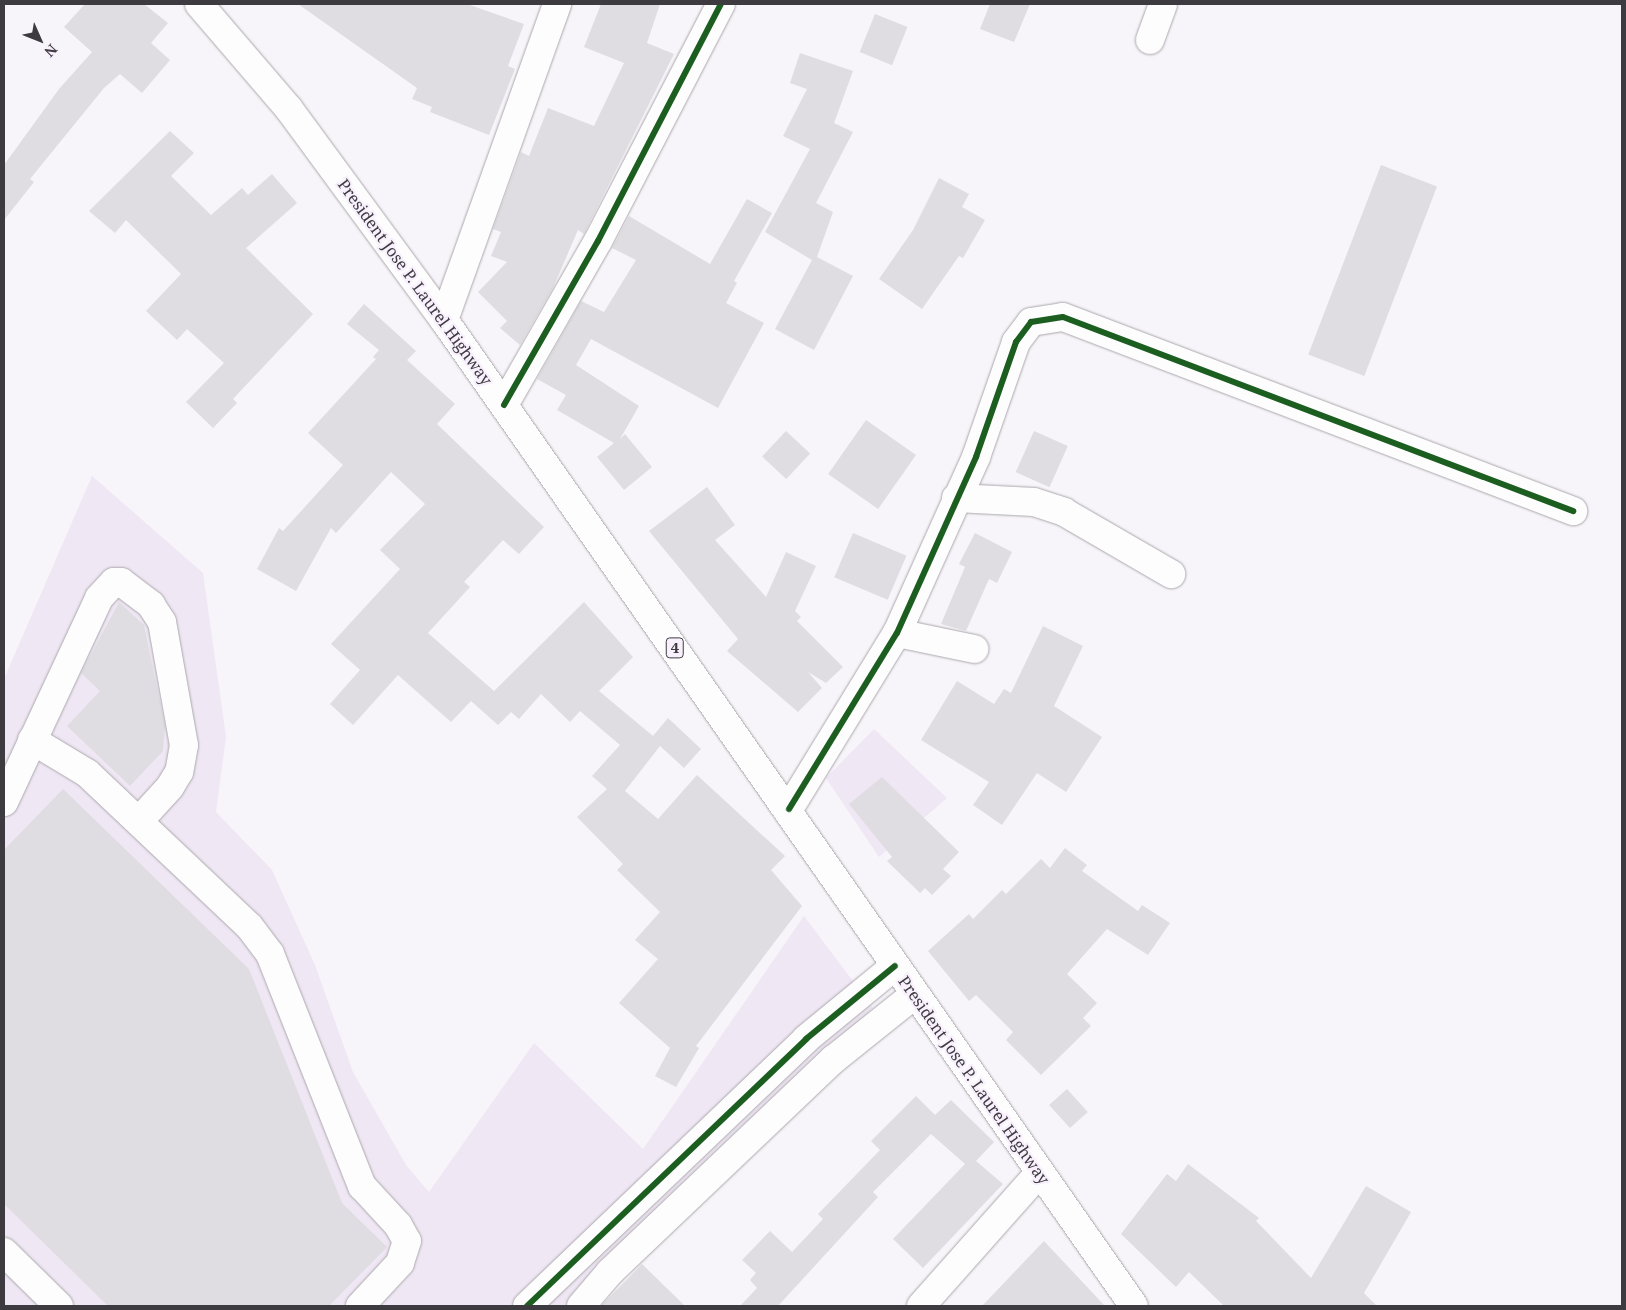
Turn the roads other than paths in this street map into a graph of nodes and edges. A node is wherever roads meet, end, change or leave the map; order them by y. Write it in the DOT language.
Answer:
graph roads {
  1 [pos="557,4"];
  2 [pos="721,4"];
  3 [pos="1163,4"];
  4 [pos="209,7"];
  5 [pos="1150,40"];
  6 [pos="444,320"];
  7 [pos="504,405"];
  8 [pos="956,498"];
  9 [pos="1573,511"];
  10 [pos="1171,574"];
  11 [pos="897,633"];
  12 [pos="974,650"];
  13 [pos="32,740"];
  14 [pos="4,802"];
  15 [pos="789,809"];
  16 [pos="139,822"];
  17 [pos="895,966"];
  18 [pos="914,995"];
  19 [pos="1039,1173"];
  20 [pos="4,1252"];
  21 [pos="59,1306"];
  22 [pos="360,1306"];
  23 [pos="527,1306"];
  24 [pos="581,1306"];
  25 [pos="921,1306"];
  26 [pos="1134,1306"];
  1 -- 6 [label="main road"];
  2 -- 7 [label="main road"];
  3 -- 5 [label="main road"];
  4 -- 6 [label="main road, President Jose P. Laurel Highway / 4"];
  6 -- 7 [label="main road, President Jose P. Laurel Highway / 4"];
  7 -- 15 [label="main road, President Jose P. Laurel Highway / 4"];
  8 -- 9 [label="main road"];
  8 -- 10 [label="main road"];
  8 -- 11 [label="main road"];
  11 -- 12 [label="main road"];
  11 -- 15 [label="main road"];
  13 -- 14 [label="main road"];
  13 -- 16 [label="main road"];
  13 -- 16 [label="main road"];
  15 -- 17 [label="main road, President Jose P. Laurel Highway / 4"];
  16 -- 22 [label="main road"];
  17 -- 18 [label="main road, President Jose P. Laurel Highway / 4"];
  17 -- 23 [label="main road"];
  18 -- 19 [label="main road, President Jose P. Laurel Highway / 4"];
  18 -- 24 [label="main road"];
  19 -- 25 [label="main road"];
  19 -- 26 [label="main road, President Jose P. Laurel Highway / 4"];
  20 -- 21 [label="main road"];
}
